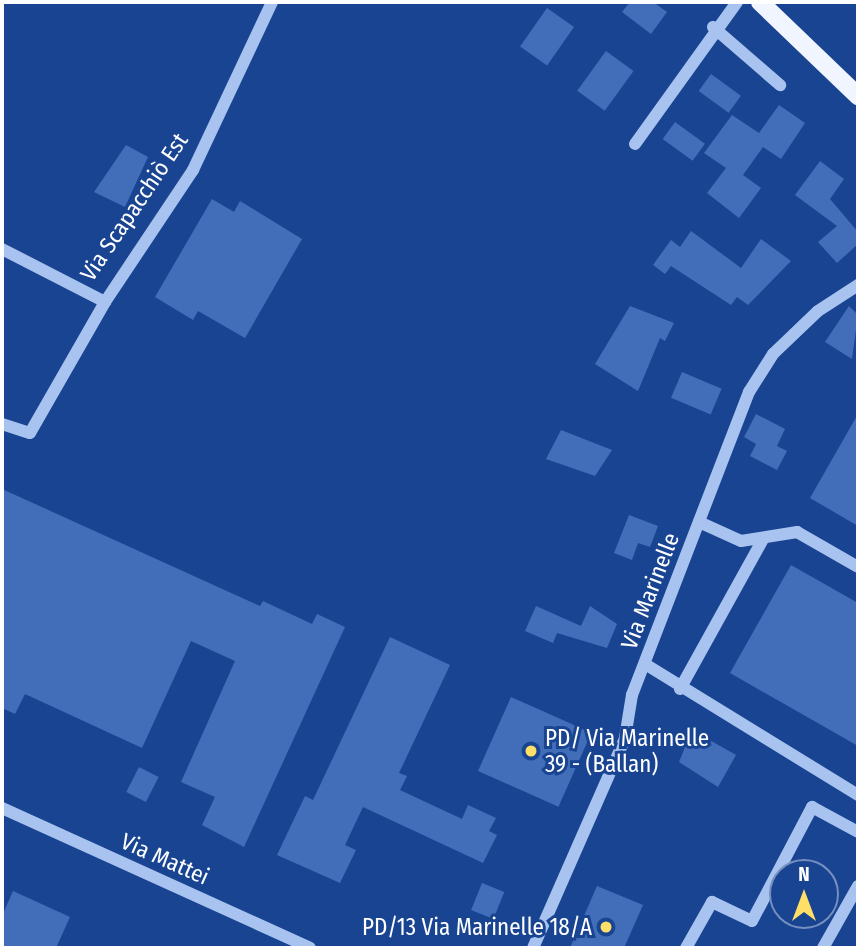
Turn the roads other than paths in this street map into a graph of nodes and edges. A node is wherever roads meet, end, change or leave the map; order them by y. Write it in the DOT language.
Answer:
graph roads {
  1 [pos="272,2"];
  2 [pos="737,2"];
  3 [pos="760,2"];
  4 [pos="713,27"];
  5 [pos="780,85"];
  6 [pos="858,96"];
  7 [pos="635,144"];
  8 [pos="2,249"];
  9 [pos="858,285"];
  10 [pos="105,302"];
  11 [pos="2,424"];
  12 [pos="699,522"];
  13 [pos="763,539"];
  14 [pos="858,567"];
  15 [pos="645,664"];
  16 [pos="680,689"];
  17 [pos="858,795"];
  18 [pos="3,811"];
  19 [pos="858,832"];
  20 [pos="858,886"];
  21 [pos="310,948"];
  22 [pos="533,948"];
  23 [pos="686,948"];
  24 [pos="823,948"];
  1 -- 10 [label="street, Via Scapacchiò Est"];
  2 -- 4 [label="street"];
  3 -- 6 [label="main road"];
  4 -- 5 [label="street"];
  4 -- 7 [label="street"];
  8 -- 10 [label="street, Via Scapacchiò Est"];
  9 -- 12 [label="street, Via Marinelle"];
  10 -- 11 [label="street"];
  12 -- 13 [label="street"];
  12 -- 15 [label="street, Via Marinelle"];
  13 -- 14 [label="street"];
  13 -- 16 [label="street"];
  15 -- 16 [label="street"];
  15 -- 22 [label="street, Via Marinelle"];
  16 -- 17 [label="street"];
  18 -- 21 [label="street, Via Mattei"];
  19 -- 23 [label="street"];
  20 -- 24 [label="street"];
}
